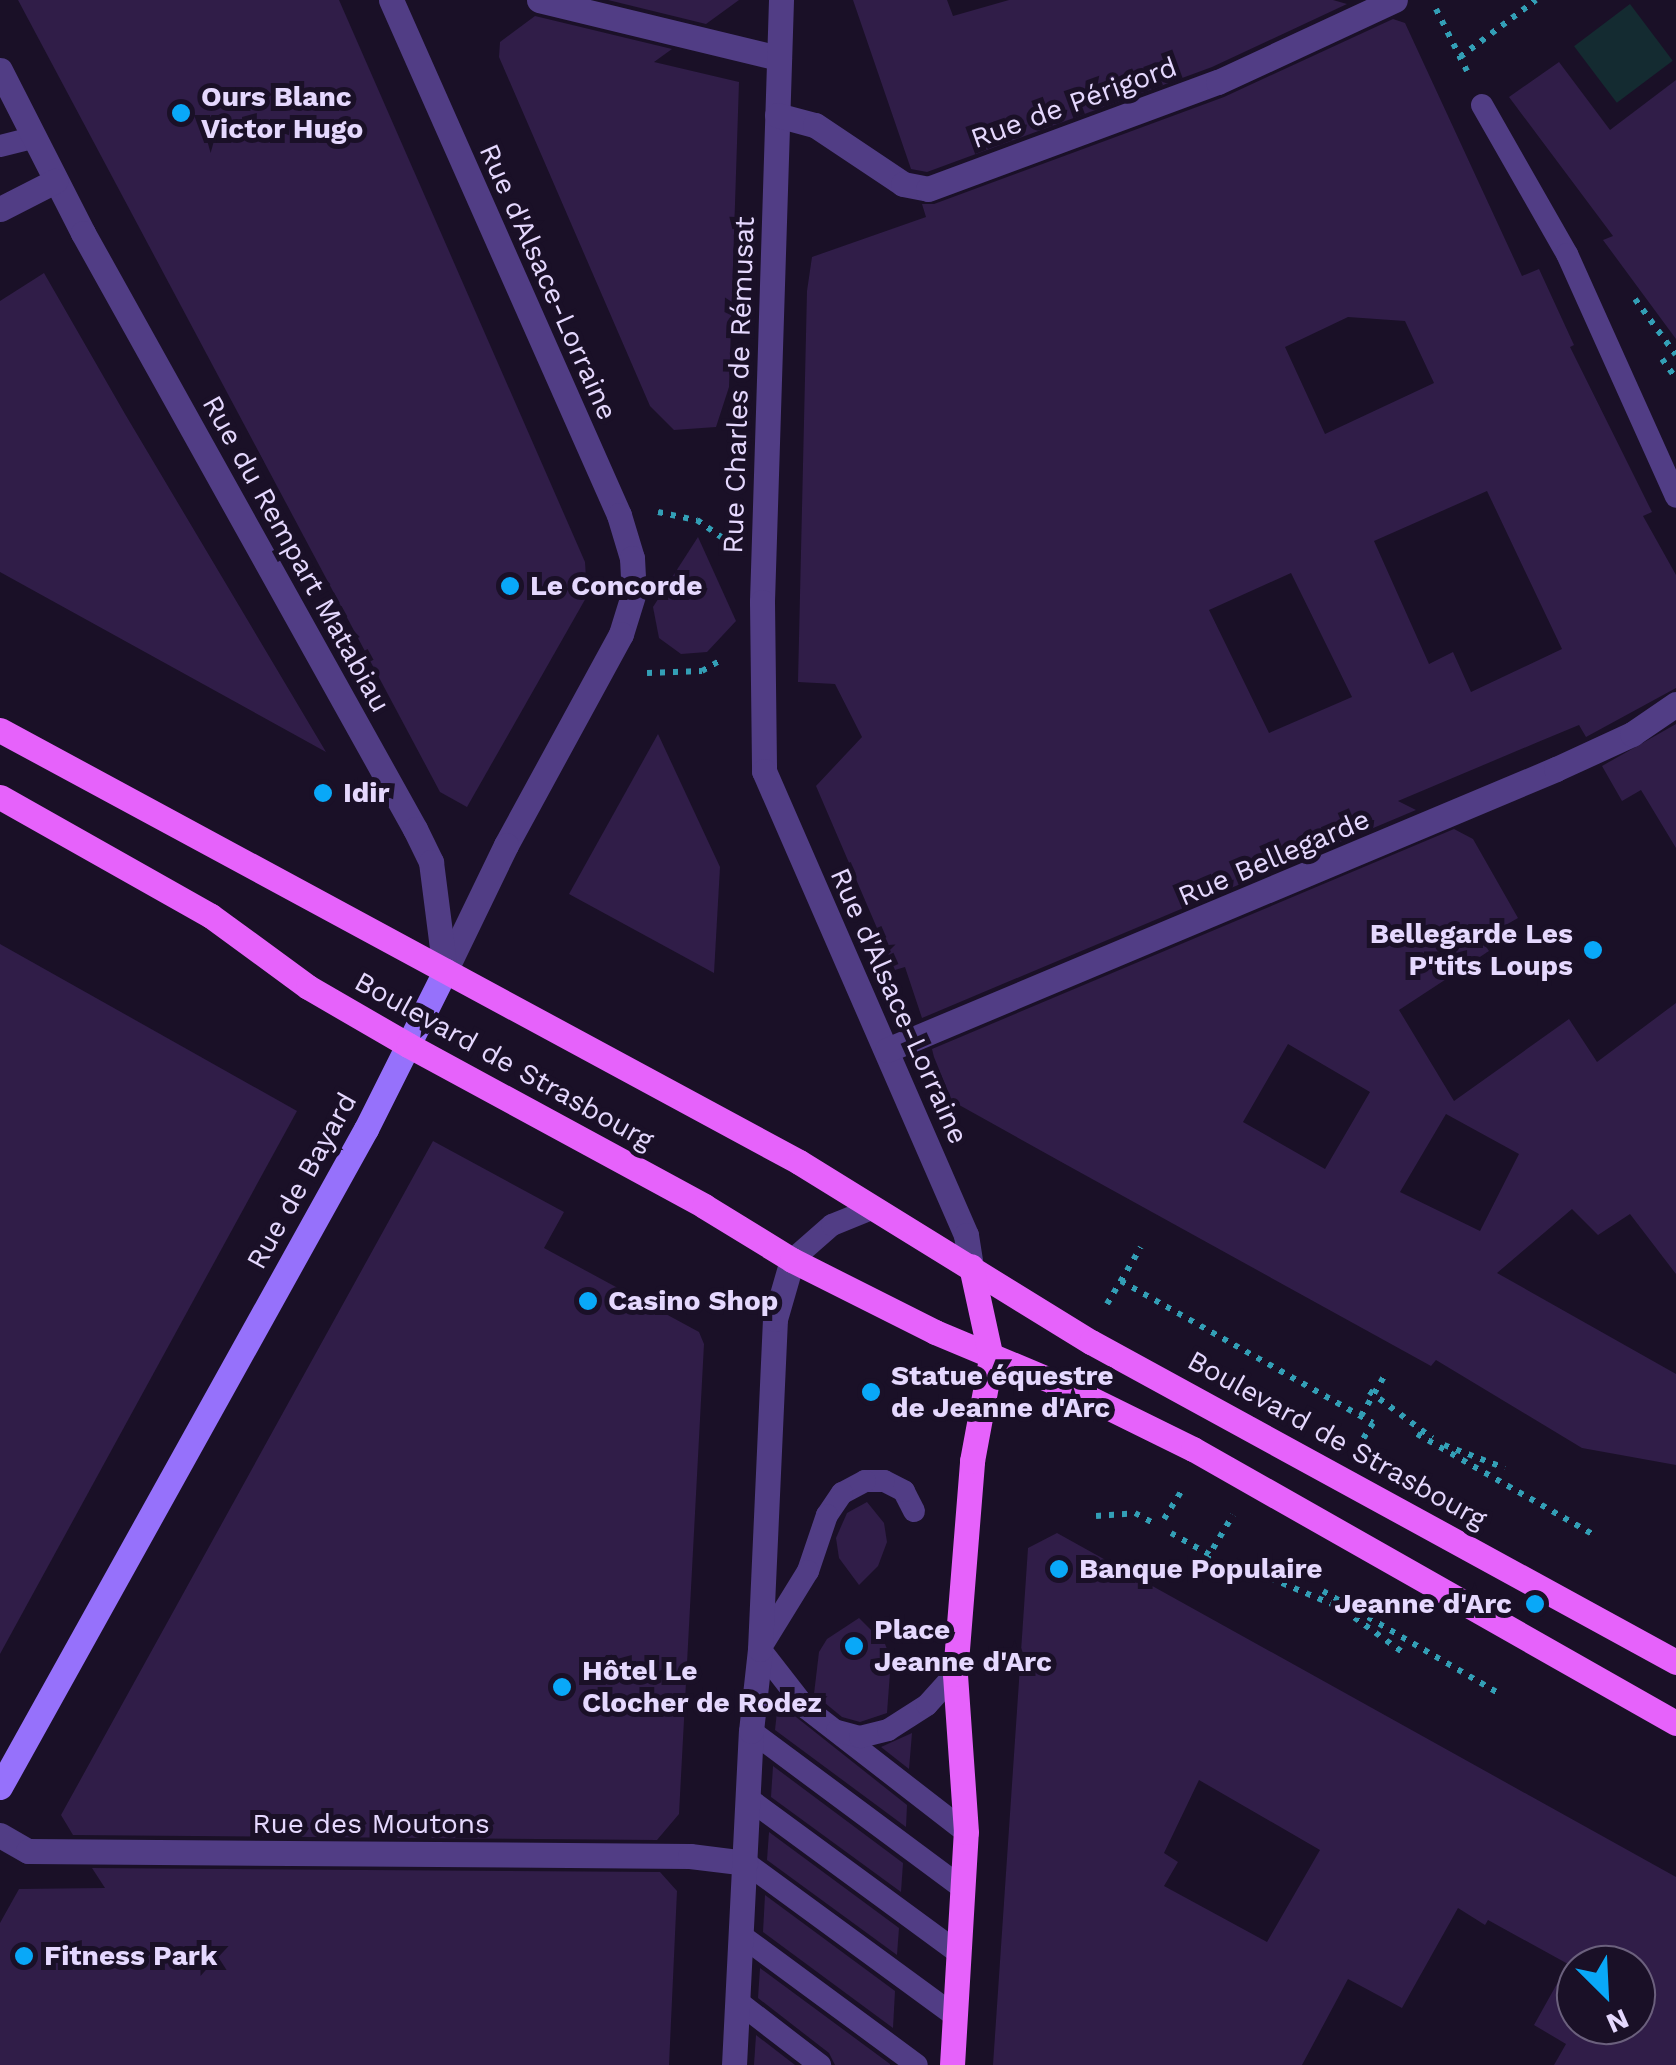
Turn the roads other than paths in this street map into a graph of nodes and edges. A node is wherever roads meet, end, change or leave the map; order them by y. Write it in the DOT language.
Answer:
graph roads {
  1 [pos="390,0"];
  2 [pos="539,0"];
  3 [pos="781,0"];
  4 [pos="1395,0"];
  5 [pos="779,58"];
  6 [pos="0,70"];
  7 [pos="1482,104"];
  8 [pos="777,115"];
  9 [pos="35,137"];
  10 [pos="0,146"];
  11 [pos="54,181"];
  12 [pos="0,209"];
  13 [pos="1676,497"];
  14 [pos="634,592"];
  15 [pos="1676,704"];
  16 [pos="0,730"];
  17 [pos="764,771"];
  18 [pos="0,797"];
  19 [pos="445,971"];
  20 [pos="408,1045"];
  21 [pos="886,1050"];
  22 [pos="874,1208"];
  23 [pos="792,1260"];
  24 [pos="971,1266"];
  25 [pos="991,1358"];
  26 [pos="914,1511"];
  27 [pos="760,1649"];
  28 [pos="1676,1662"];
  29 [pos="955,1674"];
  30 [pos="1676,1722"];
  31 [pos="828,1728"];
  32 [pos="751,1731"];
  33 [pos="0,1788"];
  34 [pos="749,1799"];
  35 [pos="966,1832"];
  36 [pos="0,1835"];
  37 [pos="746,1862"];
  38 [pos="964,1889"];
  39 [pos="742,1936"];
  40 [pos="959,1953"];
  41 [pos="737,2001"];
  42 [pos="955,2016"];
  43 [pos="734,2065"];
  44 [pos="820,2065"];
  45 [pos="916,2065"];
  46 [pos="952,2065"];
  1 -- 14 [label="street, Rue d'Alsace-Lorraine"];
  2 -- 5 [label="street"];
  3 -- 5 [label="street, Rue Charles de Rémusat"];
  4 -- 8 [label="street, Rue de Périgord"];
  5 -- 8 [label="street, Rue Charles de Rémusat"];
  6 -- 9 [label="street, Rue du Rempart Matabiau"];
  7 -- 13 [label="lane"];
  8 -- 17 [label="street, Rue Charles de Rémusat"];
  9 -- 10 [label="lane"];
  9 -- 11 [label="street, Rue du Rempart Matabiau"];
  11 -- 12 [label="street"];
  11 -- 19 [label="street, Rue du Rempart Matabiau"];
  14 -- 19 [label="street, Rue de Bayard"];
  15 -- 21 [label="street, Rue Bellegarde"];
  16 -- 19 [label="main road, Boulevard de Strasbourg"];
  17 -- 21 [label="street, Rue d'Alsace-Lorraine"];
  18 -- 20 [label="main road, Boulevard de Strasbourg"];
  19 -- 20 [label="street, Rue de Bayard"];
  19 -- 22 [label="main road, Boulevard de Strasbourg"];
  20 -- 23 [label="main road, Boulevard de Strasbourg"];
  20 -- 33 [label="street, Rue de Bayard"];
  21 -- 24 [label="street, Rue d'Alsace-Lorraine"];
  22 -- 23 [label="lane"];
  22 -- 24 [label="main road, Boulevard de Strasbourg"];
  23 -- 25 [label="main road, Boulevard de Strasbourg"];
  23 -- 27 [label="street"];
  24 -- 25 [label="main road"];
  24 -- 28 [label="main road, Boulevard de Strasbourg"];
  25 -- 29 [label="main road"];
  25 -- 30 [label="main road, Boulevard de Strasbourg"];
  26 -- 27 [label="lane"];
  27 -- 31 [label="lane"];
  27 -- 32 [label="street"];
  29 -- 31 [label="lane"];
  29 -- 35 [label="main road"];
  31 -- 35 [label="lane"];
  32 -- 34 [label="street"];
  32 -- 38 [label="lane"];
  34 -- 37 [label="street"];
  34 -- 40 [label="lane"];
  35 -- 38 [label="main road"];
  36 -- 37 [label="street, Rue des Moutons"];
  37 -- 39 [label="street"];
  37 -- 42 [label="lane"];
  38 -- 40 [label="main road"];
  39 -- 41 [label="street"];
  39 -- 45 [label="lane"];
  40 -- 42 [label="main road"];
  41 -- 43 [label="street"];
  41 -- 44 [label="lane"];
  42 -- 46 [label="main road"];
}
